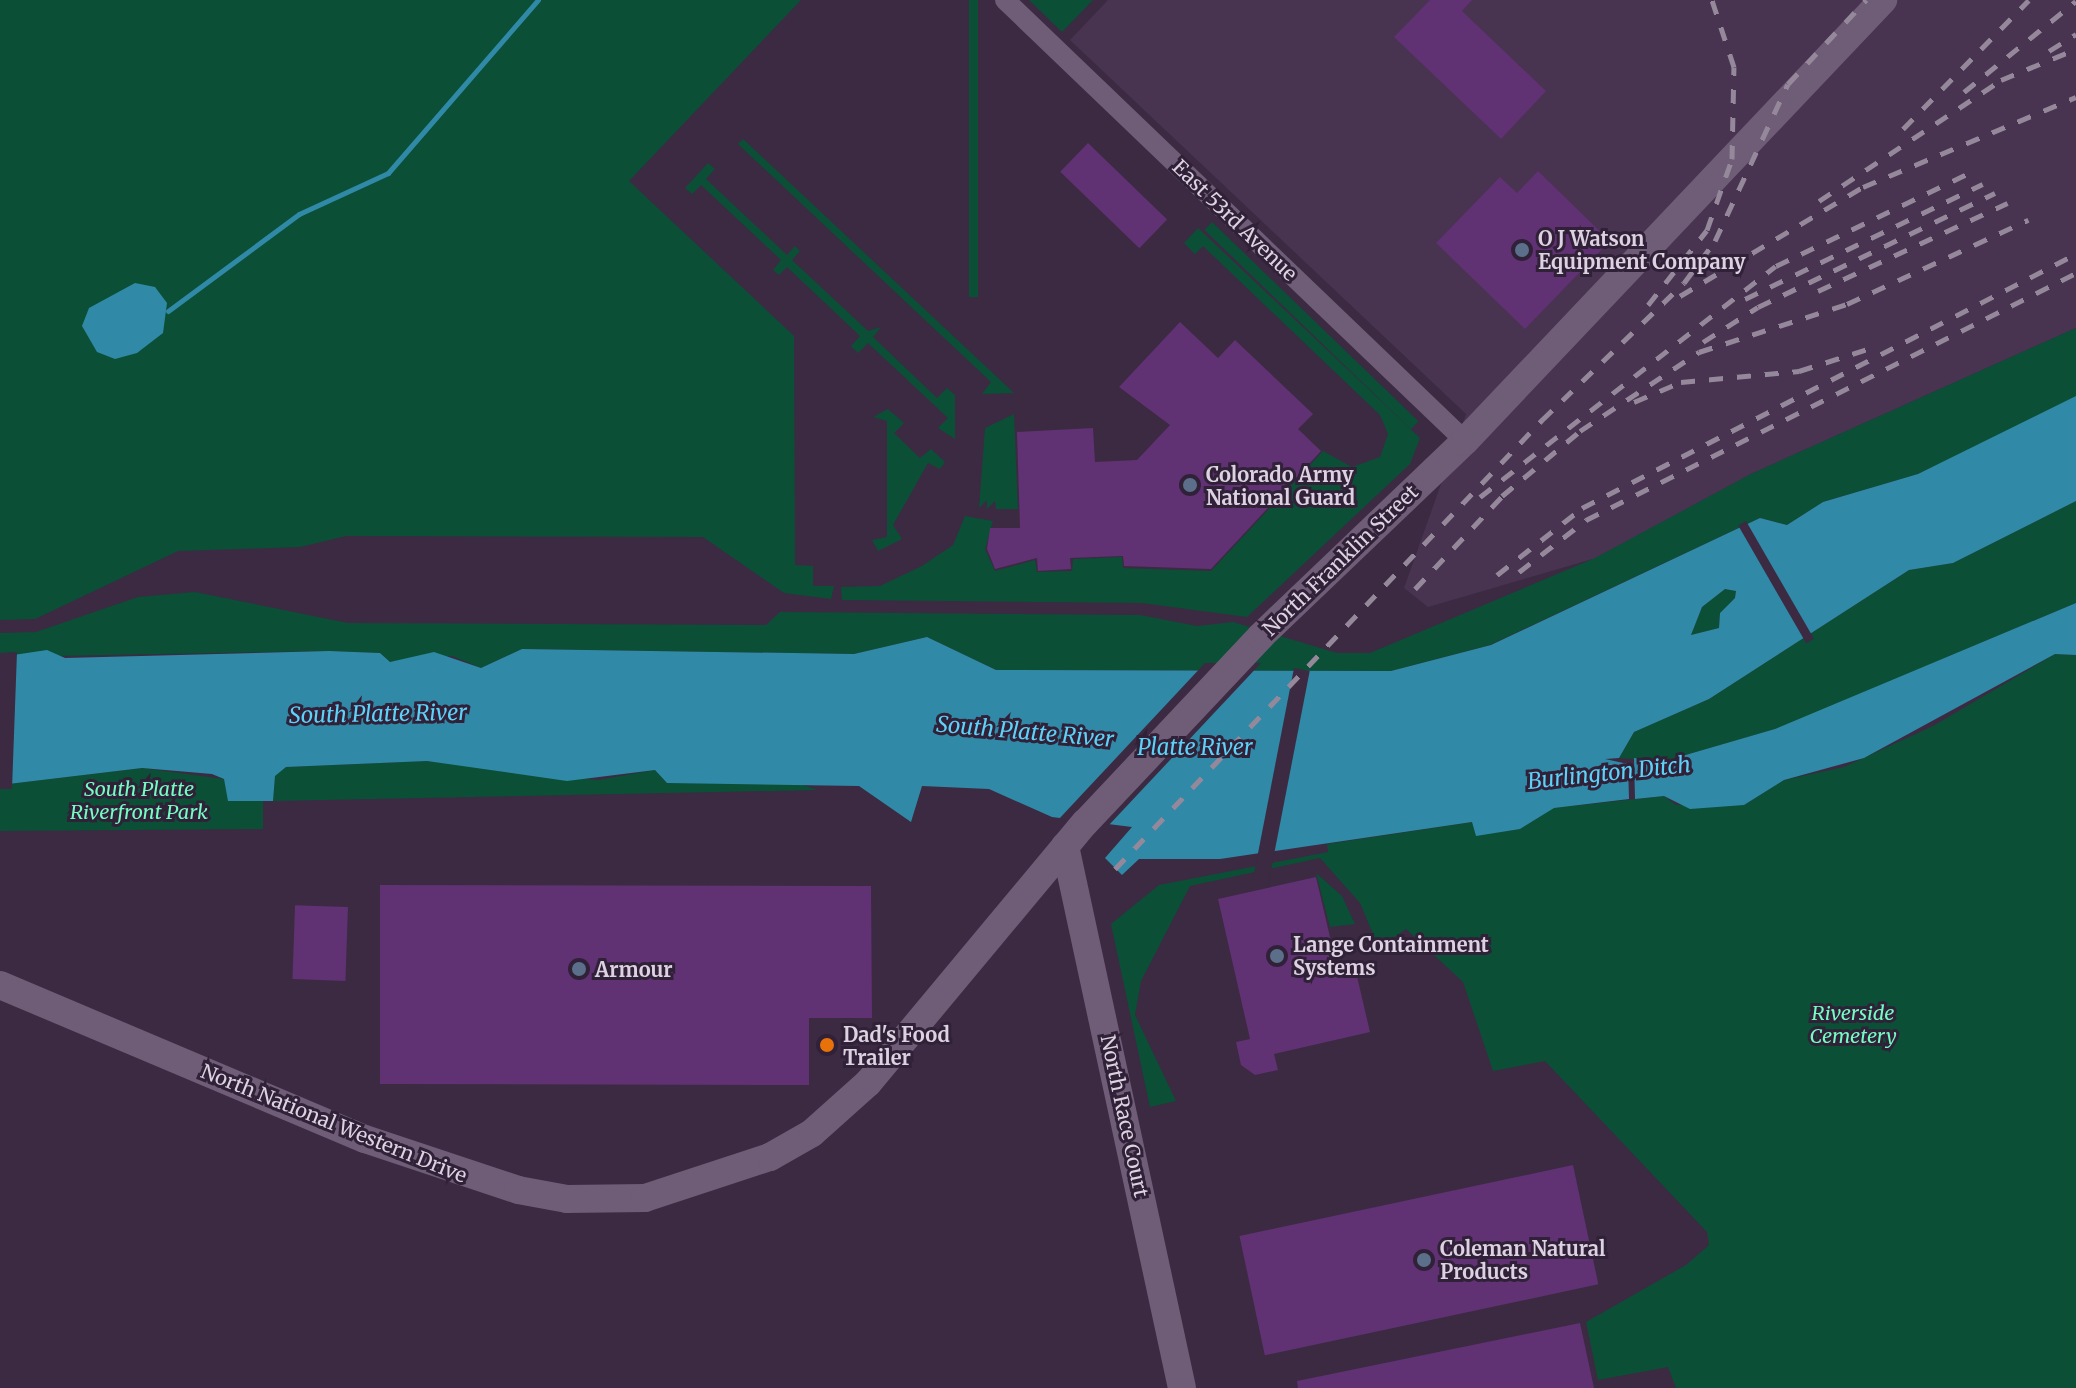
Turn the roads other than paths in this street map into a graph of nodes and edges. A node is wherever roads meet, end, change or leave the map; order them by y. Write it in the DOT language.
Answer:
graph roads {
  1 [pos="1005,0"];
  2 [pos="1883,0"];
  3 [pos="1465,441"];
  4 [pos="1065,846"];
  5 [pos="0,985"];
  6 [pos="812,1133"];
  7 [pos="1182,1388"];
  1 -- 3 [label="street, East 53rd Avenue"];
  2 -- 3 [label="street, North Franklin Street"];
  3 -- 4 [label="street, North Franklin Street"];
  4 -- 6 [label="street, North Franklin Street"];
  4 -- 7 [label="street, North Race Court"];
  5 -- 6 [label="street, North National Western Drive"];
}
